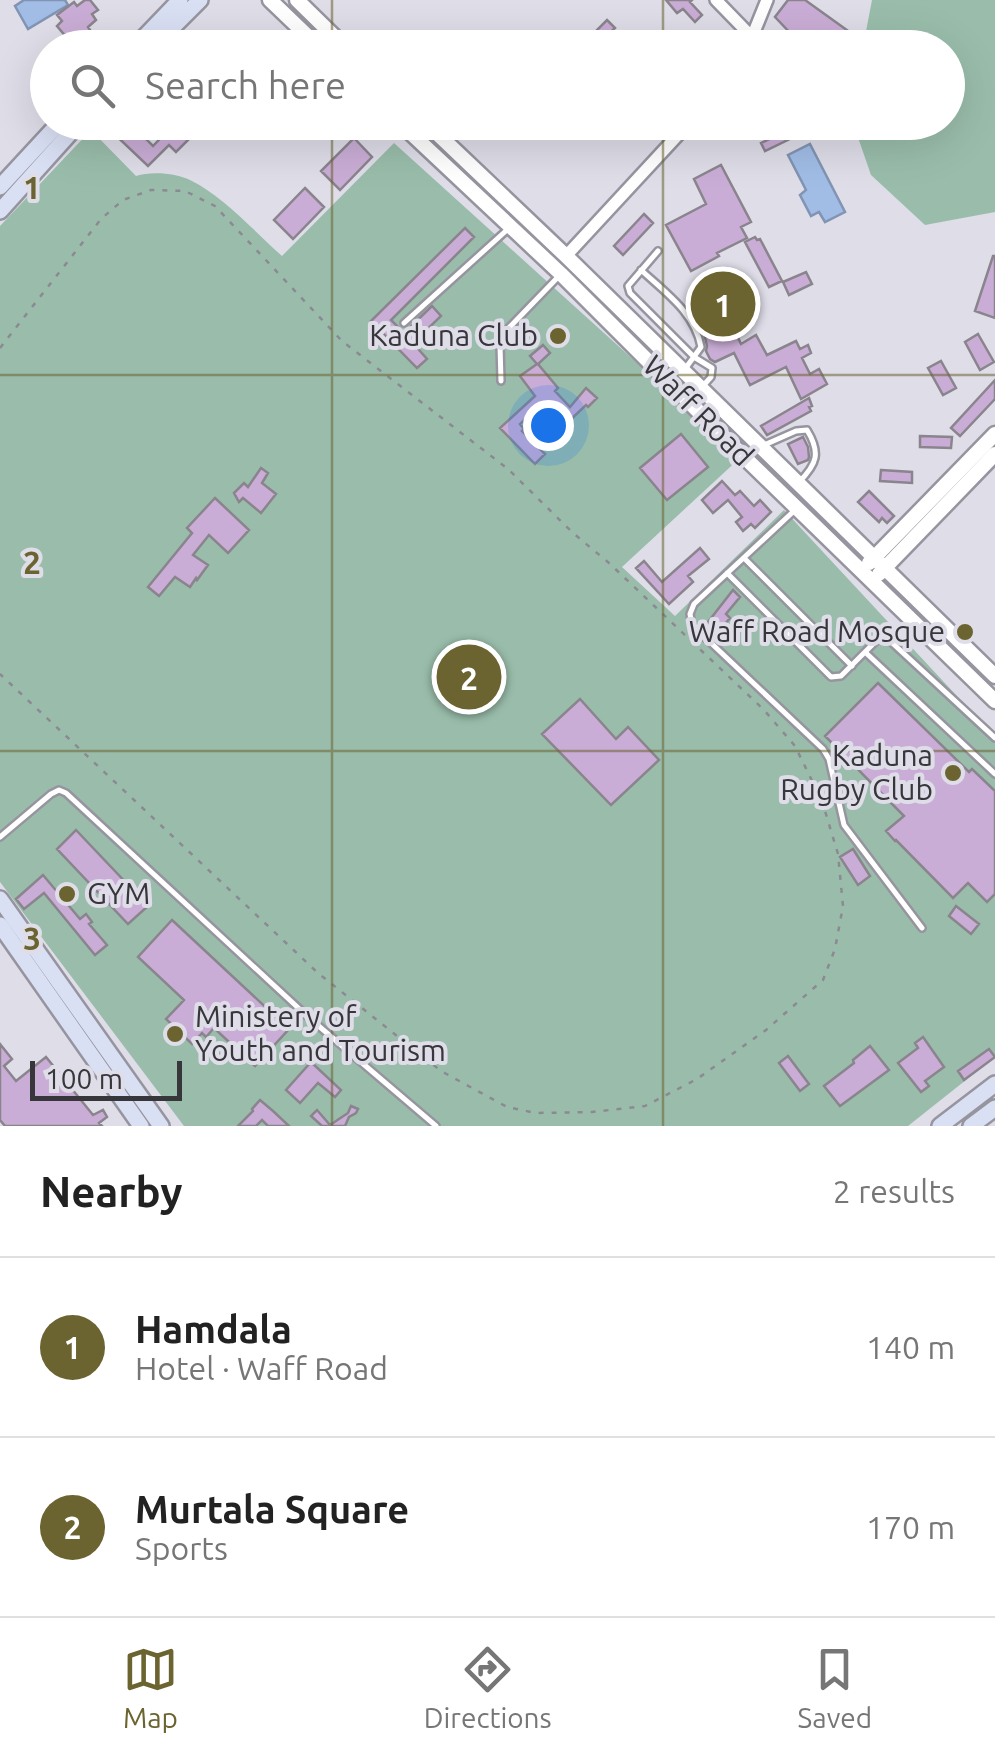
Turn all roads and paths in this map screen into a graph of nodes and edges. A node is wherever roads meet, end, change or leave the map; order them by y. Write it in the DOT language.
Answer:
graph roads {
  1 [pos="180,0"];
  2 [pos="200,0"];
  3 [pos="270,0"];
  4 [pos="297,0"];
  5 [pos="716,0"];
  6 [pos="767,0"];
  7 [pos="151,30"];
  8 [pos="170,30"];
  9 [pos="301,30"];
  10 [pos="328,30"];
  11 [pos="740,30"];
  12 [pos="754,30"];
  13 [pos="43,140"];
  14 [pos="64,140"];
  15 [pos="419,140"];
  16 [pos="443,140"];
  17 [pos="673,140"];
  18 [pos="0,187"];
  19 [pos="0,210"];
  20 [pos="510,227"];
  21 [pos="658,251"];
  22 [pos="566,256"];
  23 [pos="641,270"];
  24 [pos="561,274"];
  25 [pos="404,323"];
  26 [pos="0,348"];
  27 [pos="694,357"];
  28 [pos="682,372"];
  29 [pos="501,381"];
  30 [pos="700,390"];
  31 [pos="995,434"];
  32 [pos="759,448"];
  33 [pos="995,454"];
  34 [pos="796,484"];
  35 [pos="797,508"];
  36 [pos="857,542"];
  37 [pos="898,543"];
  38 [pos="744,558"];
  39 [pos="878,564"];
  40 [pos="727,573"];
  41 [pos="867,576"];
  42 [pos="900,583"];
  43 [pos="865,652"];
  44 [pos="852,666"];
  45 [pos="0,674"];
  46 [pos="995,676"];
  47 [pos="995,701"];
  48 [pos="995,738"];
  49 [pos="995,774"];
  50 [pos="0,837"];
  51 [pos="0,899"];
  52 [pos="0,925"];
  53 [pos="922,928"];
  54 [pos="995,1084"];
  55 [pos="995,1108"];
  56 [pos="142,1126"];
  57 [pos="161,1126"];
  58 [pos="436,1126"];
  59 [pos="940,1126"];
  60 [pos="971,1126"];
  1 -- 7 [label="main road"];
  2 -- 8 [label="main road"];
  3 -- 9 [label="street"];
  4 -- 10 [label="street"];
  5 -- 11 [label="street"];
  6 -- 12 [label="street"];
  13 -- 18 [label="main road"];
  14 -- 19 [label="main road"];
  15 -- 20 [label="street, Waff Road"];
  16 -- 22 [label="street, Waff Road"];
  17 -- 22 [label="street"];
  20 -- 24 [label="street, Waff Road"];
  20 -- 25 [label="lane"];
  21 -- 23 [label="lane"];
  22 -- 28 [label="street, Waff Road"];
  23 -- 27 [label="lane"];
  23 -- 27 [label="lane"];
  24 -- 29 [label="lane"];
  24 -- 35 [label="street, Waff Road"];
  26 -- 45 [label="path"];
  27 -- 28 [label="lane"];
  27 -- 30 [label="lane"];
  28 -- 30 [label="street, Waff Road"];
  30 -- 32 [label="street, Waff Road"];
  31 -- 37 [label="street"];
  32 -- 34 [label="street, Waff Road"];
  32 -- 34 [label="lane"];
  33 -- 37 [label="street"];
  34 -- 36 [label="street, Waff Road"];
  35 -- 38 [label="lane"];
  35 -- 41 [label="street, Waff Road"];
  36 -- 37 [label="street"];
  36 -- 39 [label="street, Waff Road"];
  37 -- 39 [label="street"];
  37 -- 42 [label="street"];
  38 -- 40 [label="lane"];
  38 -- 44 [label="lane"];
  39 -- 41 [label="street"];
  39 -- 42 [label="street, Waff Road"];
  40 -- 44 [label="lane"];
  40 -- 53 [label="lane"];
  41 -- 47 [label="street, Waff Road"];
  42 -- 46 [label="street, Waff Road"];
  43 -- 44 [label="lane"];
  43 -- 48 [label="lane"];
  43 -- 49 [label="lane"];
  50 -- 58 [label="lane"];
  51 -- 57 [label="main road"];
  52 -- 56 [label="main road"];
  54 -- 59 [label="main road"];
  55 -- 60 [label="main road"];
}
